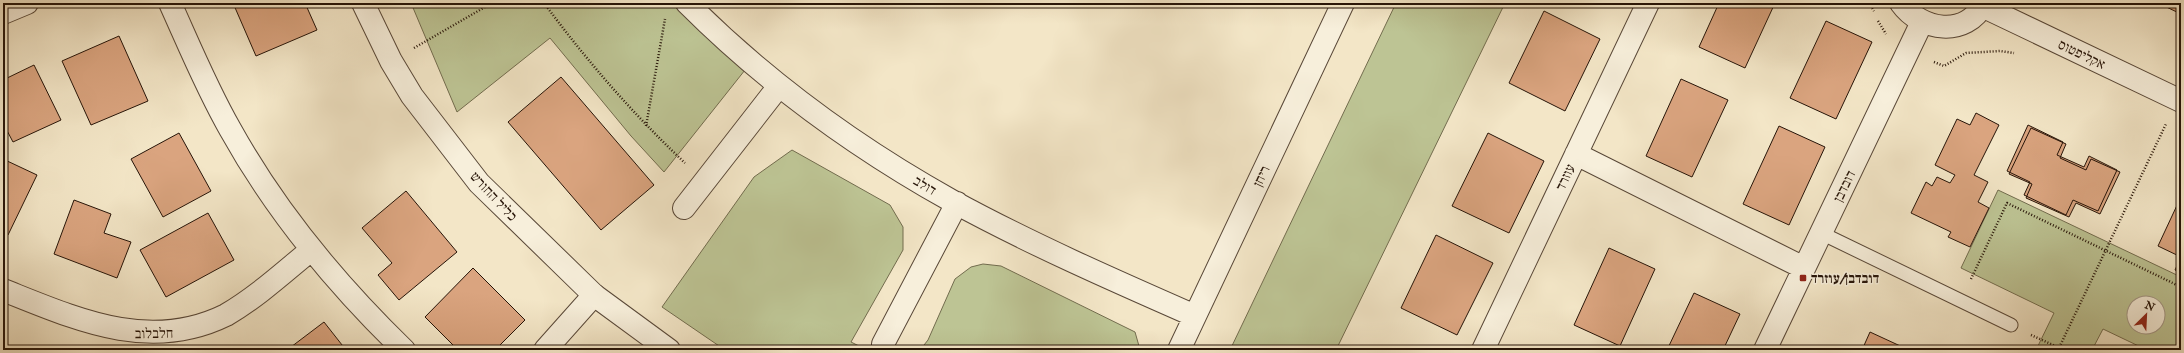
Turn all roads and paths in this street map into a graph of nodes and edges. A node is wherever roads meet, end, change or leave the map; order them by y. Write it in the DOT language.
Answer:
graph roads {
  1 [pos="27,3"];
  2 [pos="170,3"];
  3 [pos="363,3"];
  4 [pos="492,3"];
  5 [pos="544,3"];
  6 [pos="687,3"];
  7 [pos="1343,3"];
  8 [pos="1648,3"];
  9 [pos="1901,3"];
  10 [pos="1983,4"];
  11 [pos="666,11"];
  12 [pos="3,13"];
  13 [pos="1922,22"];
  14 [pos="391,61"];
  15 [pos="779,86"];
  16 [pos="2181,101"];
  17 [pos="2168,120"];
  18 [pos="646,127"];
  19 [pos="1576,154"];
  20 [pos="704,182"];
  21 [pos="957,203"];
  22 [pos="684,208"];
  23 [pos="1821,233"];
  24 [pos="311,250"];
  25 [pos="2106,251"];
  26 [pos="1804,268"];
  27 [pos="2181,287"];
  28 [pos="3,290"];
  29 [pos="594,295"];
  30 [pos="1960,301"];
  31 [pos="1195,316"];
  32 [pos="2011,325"];
  33 [pos="883,344"];
  34 [pos="2059,349"];
  35 [pos="404,350"];
  36 [pos="545,350"];
  37 [pos="669,350"];
  38 [pos="1179,350"];
  39 [pos="1483,350"];
  40 [pos="1765,350"];
  41 [pos="2064,350"];
  1 -- 12 [label="street"];
  2 -- 24 [label="street"];
  3 -- 14 [label="street, כליל החורש"];
  4 -- 14 [label="path"];
  5 -- 18 [label="path"];
  6 -- 15 [label="street, דולב"];
  7 -- 31 [label="street, ריחן"];
  8 -- 19 [label="street, עוזרד"];
  9 -- 13 [label="street"];
  10 -- 13 [label="street"];
  10 -- 16 [label="street, אקליפטוס"];
  11 -- 18 [label="path"];
  13 -- 23 [label="street, דובדבן"];
  14 -- 29 [label="street, כליל החורש"];
  15 -- 20 [label="street"];
  15 -- 21 [label="street, דולב"];
  17 -- 25 [label="path"];
  18 -- 20 [label="path"];
  19 -- 26 [label="street"];
  19 -- 39 [label="street, עוזרד"];
  20 -- 22 [label="street"];
  21 -- 31 [label="street, דולב"];
  21 -- 33 [label="street"];
  23 -- 26 [label="street, דובדבן"];
  23 -- 30 [label="lane"];
  24 -- 28 [label="street, חלבלוב"];
  24 -- 35 [label="street"];
  25 -- 27 [label="path"];
  25 -- 30 [label="path"];
  25 -- 34 [label="path"];
  26 -- 40 [label="street, דובדבן"];
  29 -- 36 [label="street"];
  29 -- 37 [label="street, כליל החורש"];
  30 -- 32 [label="lane"];
  31 -- 38 [label="street, ריחן"];
  32 -- 34 [label="path"];
  34 -- 41 [label="path"];
}
